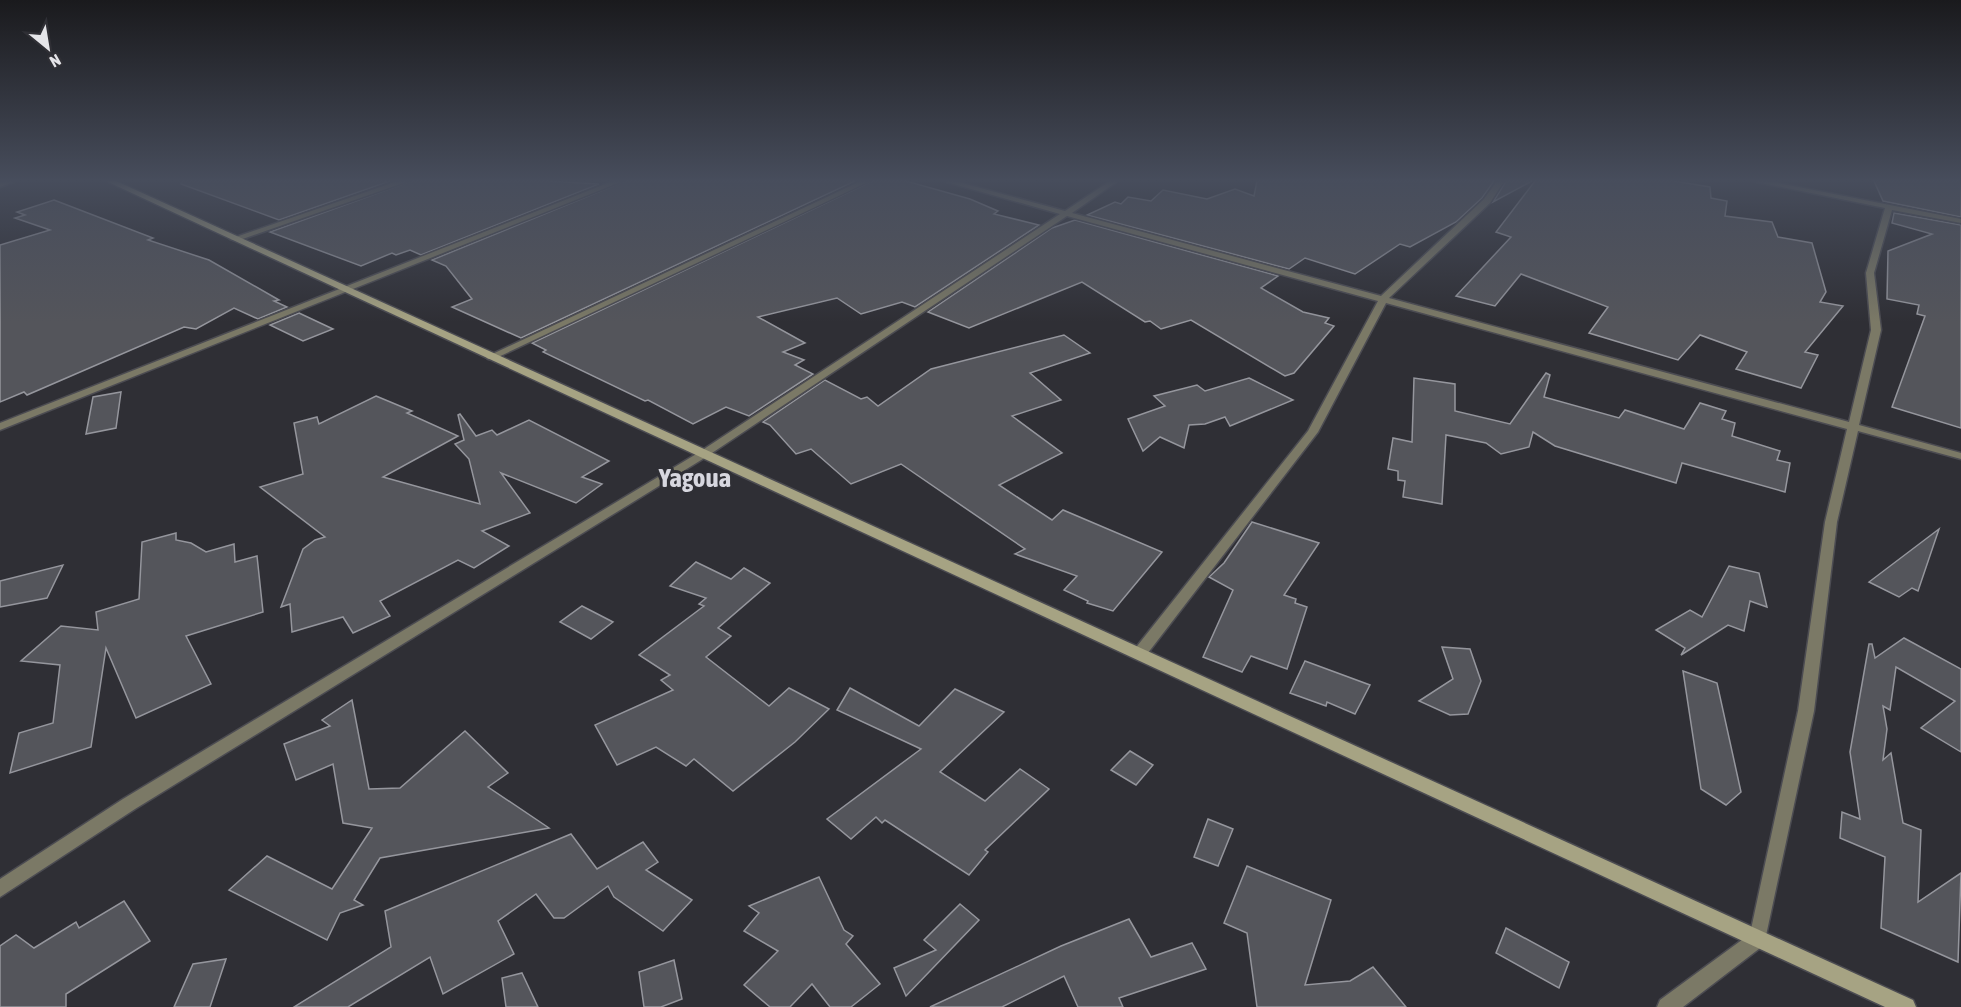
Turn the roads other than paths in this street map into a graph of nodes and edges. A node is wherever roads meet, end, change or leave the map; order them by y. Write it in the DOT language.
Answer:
graph roads {
  1 [pos="210,228"];
  2 [pos="267,228"];
  3 [pos="501,228"];
  4 [pos="767,228"];
  5 [pos="1042,228"];
  6 [pos="1125,228"];
  7 [pos="1458,228"];
  8 [pos="1883,228"];
  9 [pos="234,239"];
  10 [pos="344,290"];
  11 [pos="1384,298"];
  12 [pos="491,357"];
  13 [pos="0,427"];
  14 [pos="1853,429"];
  15 [pos="702,455"];
  16 [pos="1961,456"];
  17 [pos="1139,654"];
  18 [pos="0,889"];
  19 [pos="1758,939"];
  20 [pos="1667,1007"];
  21 [pos="1906,1007"];
  1 -- 9 [label="street"];
  2 -- 9 [label="street"];
  3 -- 10 [label="street"];
  4 -- 12 [label="street"];
  5 -- 15 [label="street"];
  6 -- 11 [label="street"];
  7 -- 11 [label="street"];
  8 -- 14 [label="street"];
  9 -- 10 [label="street"];
  10 -- 12 [label="street"];
  10 -- 13 [label="street"];
  11 -- 14 [label="street"];
  11 -- 17 [label="street"];
  12 -- 15 [label="street"];
  14 -- 16 [label="street"];
  14 -- 19 [label="street"];
  15 -- 17 [label="street"];
  15 -- 18 [label="street"];
  17 -- 19 [label="street"];
  19 -- 20 [label="street"];
  19 -- 21 [label="street"];
}
